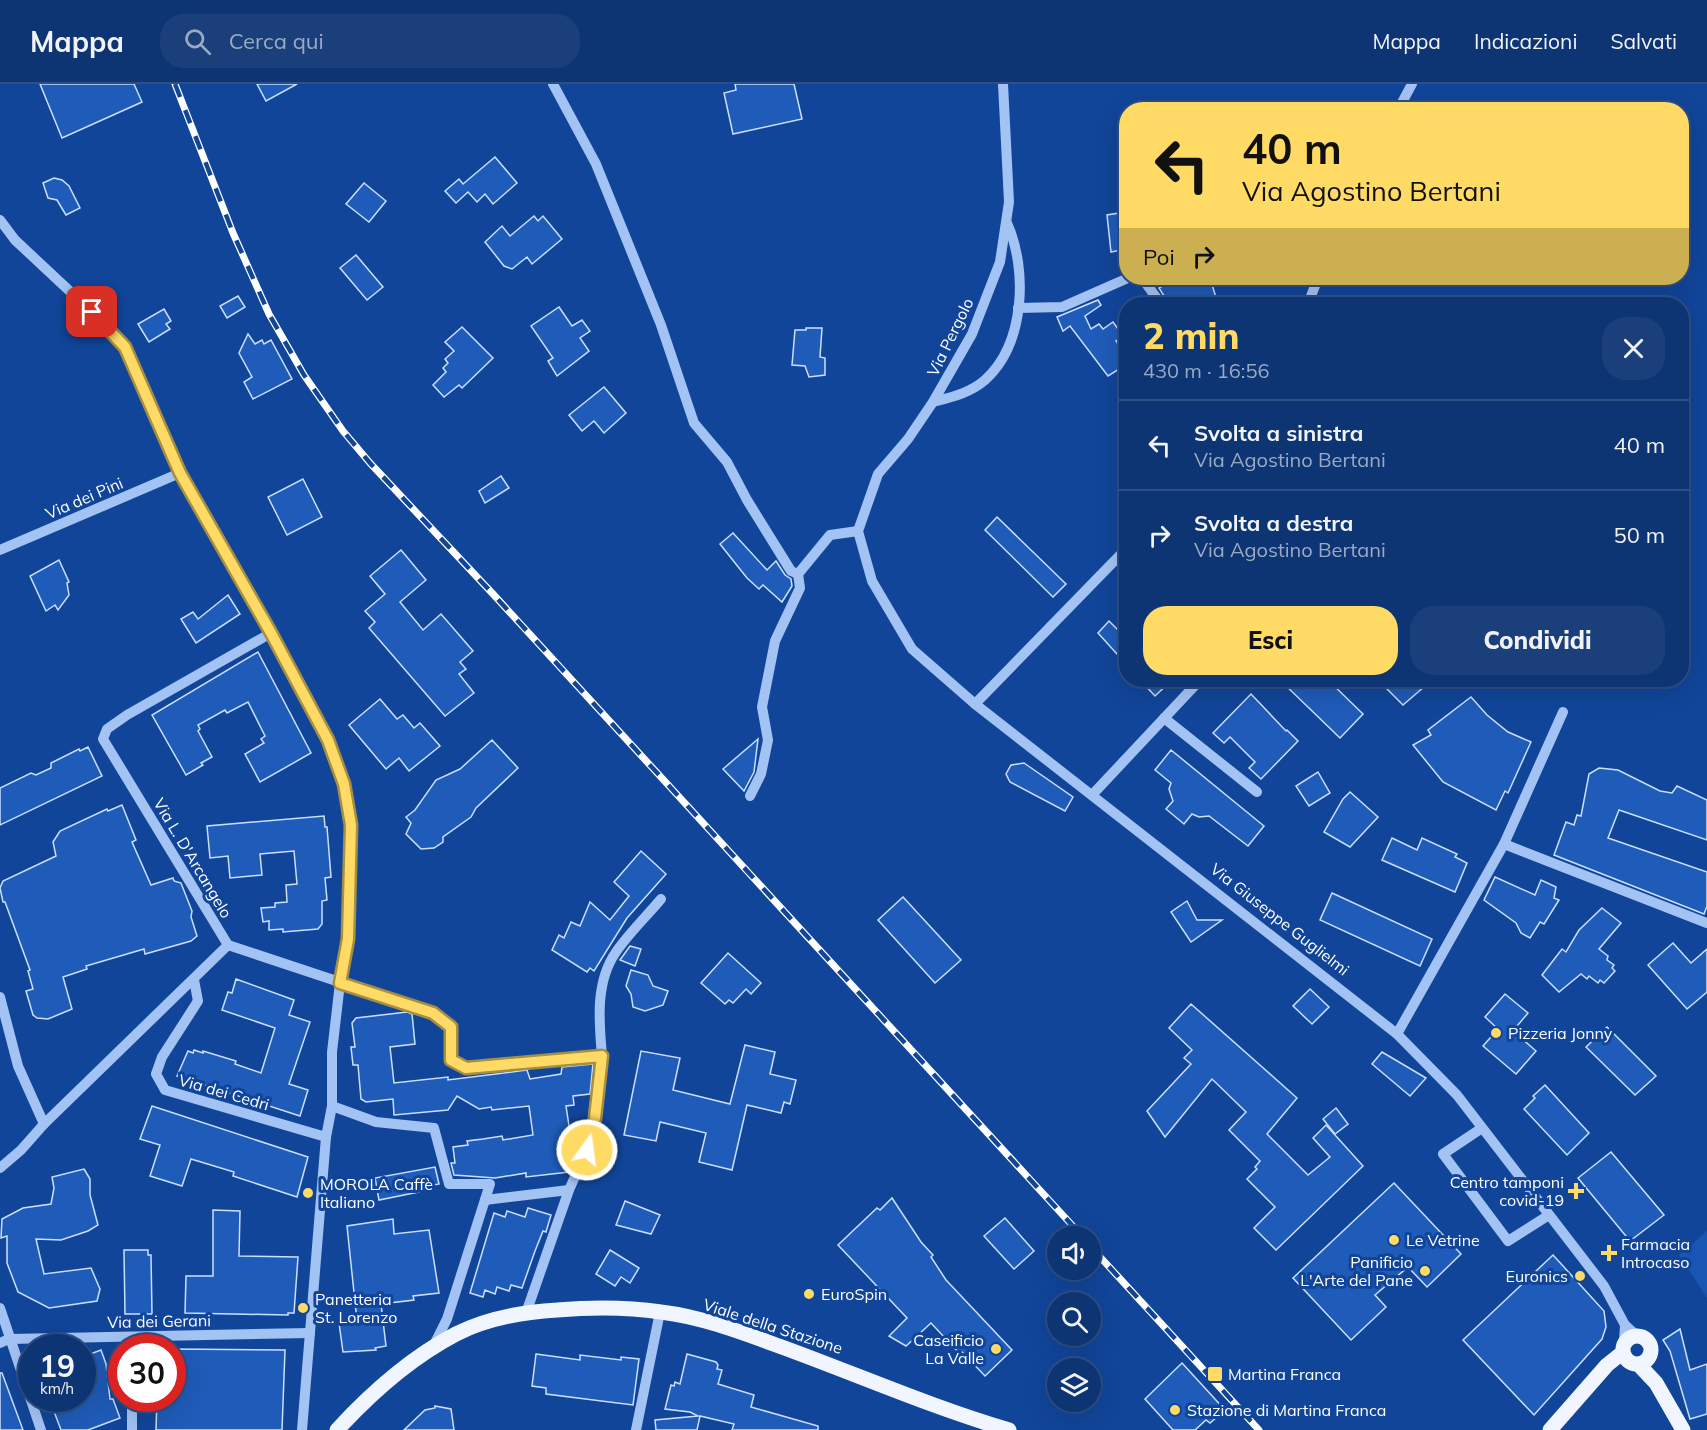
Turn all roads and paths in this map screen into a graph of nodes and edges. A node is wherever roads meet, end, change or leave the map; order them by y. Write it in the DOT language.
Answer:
graph roads {
  1 [pos="553,84"];
  2 [pos="1003,84"];
  3 [pos="1412,84"];
  4 [pos="1402,102"];
  5 [pos="0,220"];
  6 [pos="1006,222"];
  7 [pos="1119,282"];
  8 [pos="1018,308"];
  9 [pos="933,402"];
  10 [pos="180,473"];
  11 [pos="858,531"];
  12 [pos="0,550"];
  13 [pos="1119,556"];
  14 [pos="798,574"];
  15 [pos="271,633"];
  16 [pos="1193,687"];
  17 [pos="975,704"];
  18 [pos="1563,712"];
  19 [pos="1164,718"];
  20 [pos="1257,792"];
  21 [pos="1092,795"];
  22 [pos="750,796"];
  23 [pos="1504,844"];
  24 [pos="661,899"];
  25 [pos="1707,923"];
  26 [pos="228,945"];
  27 [pos="194,980"];
  28 [pos="340,983"];
  29 [pos="0,997"];
  30 [pos="1397,1034"];
  31 [pos="602,1056"];
  32 [pos="332,1106"];
  33 [pos="44,1124"];
  34 [pos="1482,1128"];
  35 [pos="326,1137"];
  36 [pos="0,1168"];
  37 [pos="569,1190"];
  38 [pos="485,1200"];
  39 [pos="1549,1215"];
  40 [pos="0,1308"];
  41 [pos="660,1312"];
  42 [pos="526,1313"];
  43 [pos="310,1333"];
  44 [pos="186,1339"];
  45 [pos="5,1341"];
  46 [pos="108,1342"];
  47 [pos="433,1347"];
  48 [pos="1634,1353"];
  49 [pos="132,1412"];
  50 [pos="41,1430"];
  51 [pos="132,1430"];
  52 [pos="302,1430"];
  53 [pos="336,1430"];
  54 [pos="636,1430"];
  55 [pos="1010,1430"];
  56 [pos="1550,1430"];
  57 [pos="1683,1430"];
  1 -- 14 [label="street"];
  2 -- 6 [label="street, Via Pergolo"];
  3 -- 4 [label="street"];
  5 -- 10 [label="street"];
  6 -- 8 [label="street"];
  6 -- 9 [label="street, Via Pergolo"];
  7 -- 8 [label="street"];
  8 -- 9 [label="street"];
  9 -- 11 [label="street, Via Pergolo"];
  10 -- 12 [label="street, Via dei Pini"];
  10 -- 15 [label="street"];
  11 -- 14 [label="street"];
  11 -- 17 [label="street, Via Giuseppe Guglielmi"];
  13 -- 17 [label="street"];
  14 -- 22 [label="street"];
  15 -- 26 [label="street, Via L. D'Arcangelo"];
  15 -- 28 [label="street"];
  16 -- 19 [label="street"];
  17 -- 21 [label="street, Via Giuseppe Guglielmi"];
  18 -- 23 [label="street"];
  19 -- 20 [label="street"];
  19 -- 21 [label="street"];
  21 -- 30 [label="street, Via Giuseppe Guglielmi"];
  23 -- 25 [label="street"];
  23 -- 30 [label="street"];
  24 -- 31 [label="street"];
  26 -- 27 [label="street"];
  26 -- 28 [label="street"];
  27 -- 33 [label="street"];
  27 -- 35 [label="street, Via dei Cedri"];
  28 -- 31 [label="street"];
  28 -- 32 [label="street"];
  29 -- 33 [label="street"];
  30 -- 34 [label="street, Via Giuseppe Guglielmi"];
  31 -- 37 [label="street"];
  32 -- 35 [label="street"];
  32 -- 38 [label="street"];
  33 -- 36 [label="street"];
  34 -- 39 [label="street, Via Giuseppe Guglielmi"];
  34 -- 39 [label="street"];
  35 -- 43 [label="street"];
  37 -- 38 [label="street"];
  37 -- 42 [label="street"];
  38 -- 47 [label="street"];
  39 -- 48 [label="street, Via Giuseppe Guglielmi"];
  40 -- 45 [label="street"];
  41 -- 42 [label="main road, Viale della Stazione"];
  41 -- 54 [label="street"];
  41 -- 55 [label="main road, Viale della Stazione"];
  42 -- 47 [label="main road, Viale della Stazione"];
  43 -- 44 [label="street, Via dei Gerani"];
  43 -- 52 [label="street"];
  45 -- 46 [label="street, Via dei Gerani"];
  45 -- 50 [label="street"];
  47 -- 53 [label="main road, Viale della Stazione"];
  48 -- 56 [label="main road"];
  48 -- 57 [label="main road"];
  49 -- 51 [label="street"];
}
